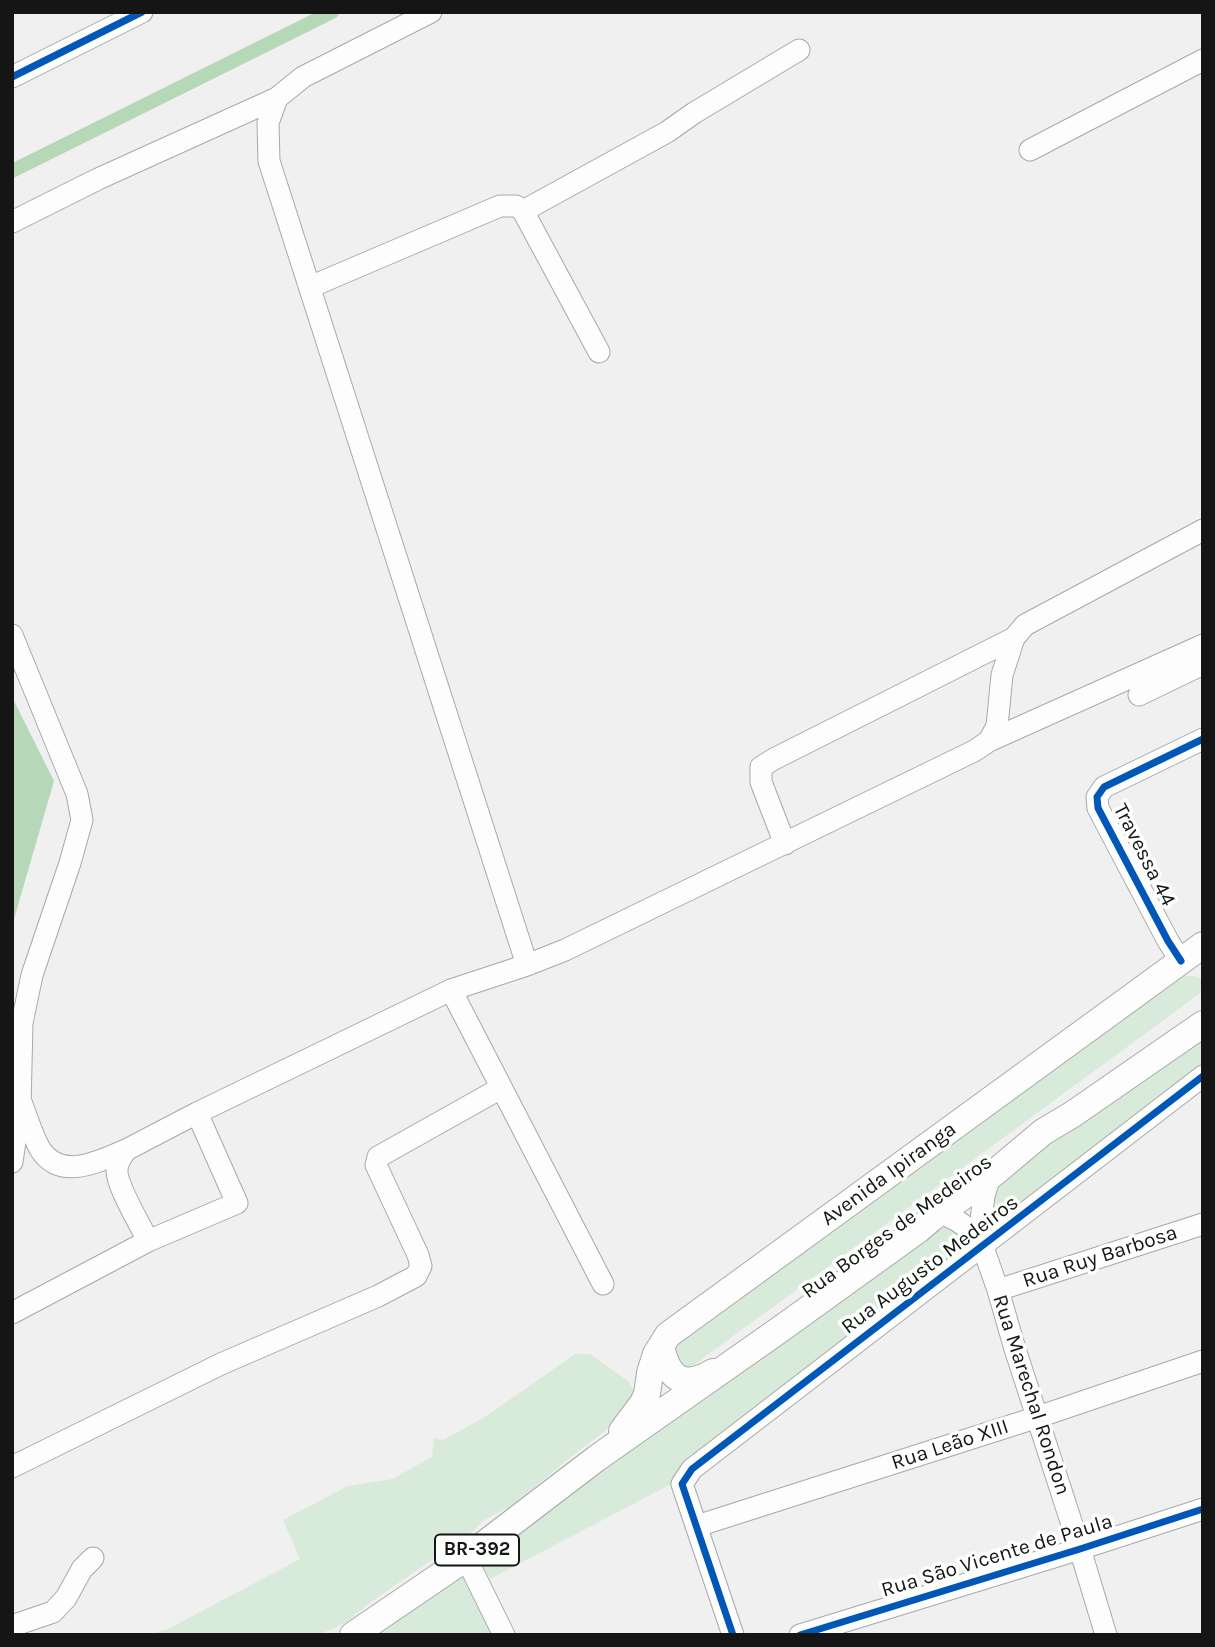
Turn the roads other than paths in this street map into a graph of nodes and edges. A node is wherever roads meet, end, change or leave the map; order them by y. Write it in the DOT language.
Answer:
graph roads {
  1 [pos="142,12"];
  2 [pos="431,12"];
  3 [pos="799,50"];
  4 [pos="1203,60"];
  5 [pos="12,77"];
  6 [pos="277,98"];
  7 [pos="1030,150"];
  8 [pos="523,211"];
  9 [pos="12,222"];
  10 [pos="310,288"];
  11 [pos="600,352"];
  12 [pos="1203,530"];
  13 [pos="12,635"];
  14 [pos="1014,638"];
  15 [pos="1203,645"];
  16 [pos="1203,664"];
  17 [pos="1139,695"];
  18 [pos="1203,740"];
  19 [pos="989,741"];
  20 [pos="785,844"];
  21 [pos="1203,945"];
  22 [pos="527,965"];
  23 [pos="1184,968"];
  24 [pos="451,990"];
  25 [pos="1203,1003"];
  26 [pos="1203,1014"];
  27 [pos="1203,1024"];
  28 [pos="1203,1076"];
  29 [pos="501,1088"];
  30 [pos="20,1100"];
  31 [pos="197,1113"];
  32 [pos="1043,1132"];
  33 [pos="126,1150"];
  34 [pos="12,1162"];
  35 [pos="990,1175"];
  36 [pos="936,1215"];
  37 [pos="1203,1224"];
  38 [pos="148,1241"];
  39 [pos="981,1241"];
  40 [pos="603,1284"];
  41 [pos="998,1290"];
  42 [pos="12,1313"];
  43 [pos="661,1346"];
  44 [pos="1203,1361"];
  45 [pos="685,1381"];
  46 [pos="1038,1417"];
  47 [pos="619,1436"];
  48 [pos="597,1458"];
  49 [pos="12,1466"];
  50 [pos="1203,1509"];
  51 [pos="696,1527"];
  52 [pos="1080,1549"];
  53 [pos="93,1558"];
  54 [pos="466,1558"];
  55 [pos="12,1626"];
  56 [pos="353,1635"];
  57 [pos="504,1635"];
  58 [pos="733,1635"];
  59 [pos="800,1635"];
  60 [pos="1106,1635"];
  1 -- 5 [label="street"];
  2 -- 6 [label="street"];
  3 -- 8 [label="street"];
  4 -- 7 [label="street"];
  6 -- 9 [label="street"];
  6 -- 10 [label="street"];
  8 -- 10 [label="street"];
  8 -- 11 [label="street"];
  10 -- 22 [label="street"];
  12 -- 14 [label="street"];
  13 -- 30 [label="street"];
  14 -- 19 [label="street"];
  14 -- 20 [label="street"];
  15 -- 19 [label="street"];
  16 -- 17 [label="street"];
  18 -- 23 [label="street, Travessa 44"];
  19 -- 20 [label="street"];
  20 -- 22 [label="street"];
  21 -- 23 [label="main road, Avenida Ipiranga"];
  22 -- 24 [label="street"];
  23 -- 43 [label="main road, Avenida Ipiranga"];
  24 -- 29 [label="street"];
  24 -- 31 [label="street"];
  25 -- 45 [label="main road, Rua Borges de Medeiros / BR-392"];
  26 -- 32 [label="main road"];
  27 -- 32 [label="main road, Rua Borges de Medeiros / BR-392"];
  28 -- 39 [label="street, Rua Augusto Medeiros"];
  29 -- 40 [label="street"];
  29 -- 49 [label="street"];
  30 -- 33 [label="street"];
  30 -- 34 [label="street"];
  31 -- 33 [label="street"];
  31 -- 38 [label="street"];
  32 -- 35 [label="main road, Rua Borges de Medeiros / BR-392"];
  33 -- 38 [label="street"];
  35 -- 36 [label="main road, Rua Borges de Medeiros / BR-392"];
  35 -- 39 [label="street, Rua Marechal Rondon"];
  36 -- 39 [label="street"];
  36 -- 45 [label="main road"];
  36 -- 48 [label="main road, Rua Borges de Medeiros / BR-392"];
  37 -- 41 [label="street, Rua Ruy Barbosa"];
  38 -- 42 [label="street"];
  39 -- 41 [label="street, Rua Marechal Rondon"];
  39 -- 51 [label="street, Rua Augusto Medeiros"];
  41 -- 46 [label="street, Rua Marechal Rondon"];
  43 -- 45 [label="main road"];
  43 -- 47 [label="main road, Avenida Ipiranga"];
  44 -- 46 [label="street, Rua Leão XIII"];
  45 -- 47 [label="main road, Rua Borges de Medeiros / BR-392"];
  46 -- 51 [label="street, Rua Leão XIII"];
  46 -- 52 [label="street, Rua Marechal Rondon"];
  47 -- 48 [label="main road, Rua Borges de Medeiros / BR-392"];
  48 -- 54 [label="main road, Rua Borges de Medeiros / BR-392"];
  50 -- 52 [label="street, Rua São Vicente de Paula"];
  51 -- 58 [label="street"];
  52 -- 59 [label="street, Rua São Vicente de Paula"];
  52 -- 60 [label="street, Rua Marechal Rondon"];
  53 -- 55 [label="street"];
  54 -- 56 [label="main road, Rua Borges de Medeiros / BR-392"];
  54 -- 57 [label="street"];
}
